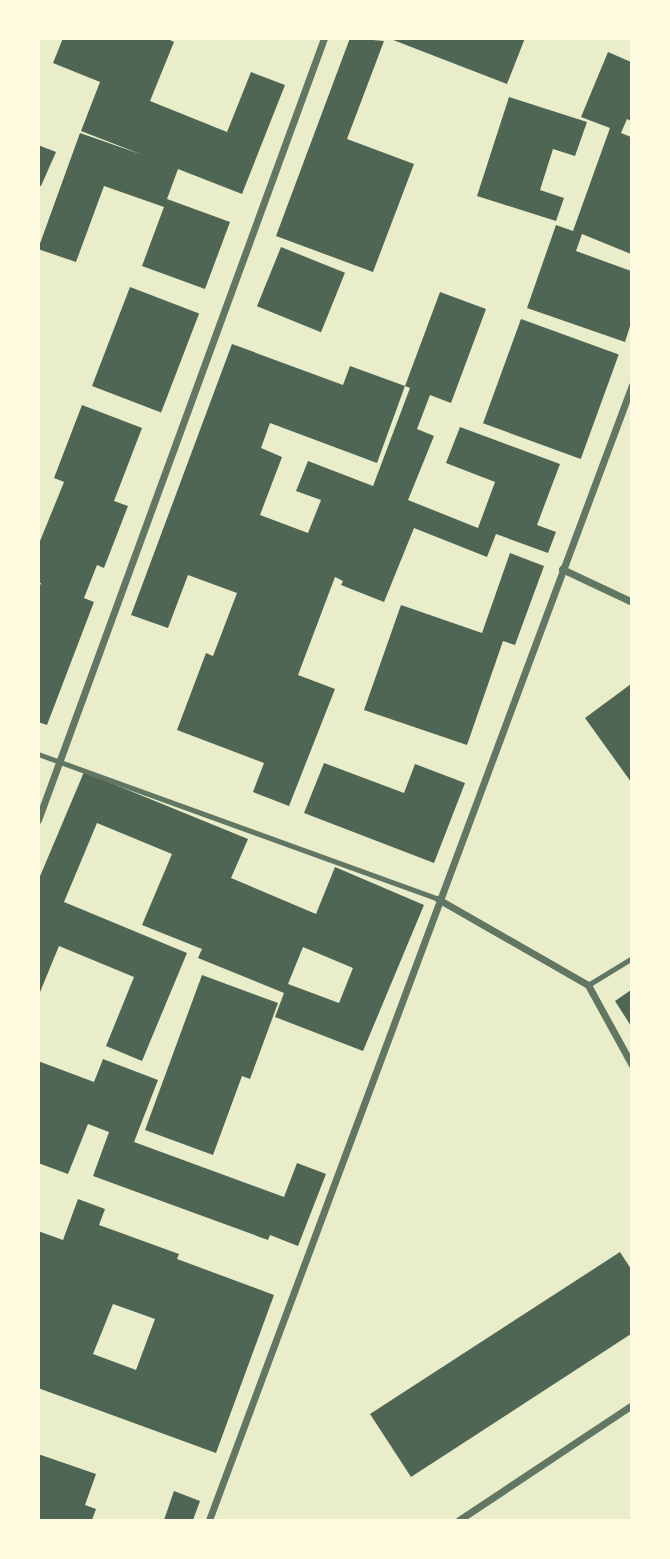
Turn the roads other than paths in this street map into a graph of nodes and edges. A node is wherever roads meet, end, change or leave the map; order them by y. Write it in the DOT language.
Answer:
graph roads {
  1 [pos="324,38"];
  2 [pos="632,385"];
  3 [pos="562,569"];
  4 [pos="632,602"];
  5 [pos="38,754"];
  6 [pos="60,762"];
  7 [pos="38,820"];
  8 [pos="439,899"];
  9 [pos="632,958"];
  10 [pos="588,985"];
  11 [pos="632,1065"];
  12 [pos="632,1405"];
  13 [pos="209,1521"];
  14 [pos="459,1521"];
  1 -- 6 [label="street"];
  2 -- 3 [label="street"];
  3 -- 4 [label="street"];
  3 -- 8 [label="street"];
  5 -- 6 [label="lane"];
  6 -- 7 [label="street"];
  6 -- 8 [label="lane"];
  8 -- 10 [label="street"];
  8 -- 13 [label="street"];
  9 -- 10 [label="lane"];
  10 -- 11 [label="street"];
  12 -- 14 [label="street"];
}
